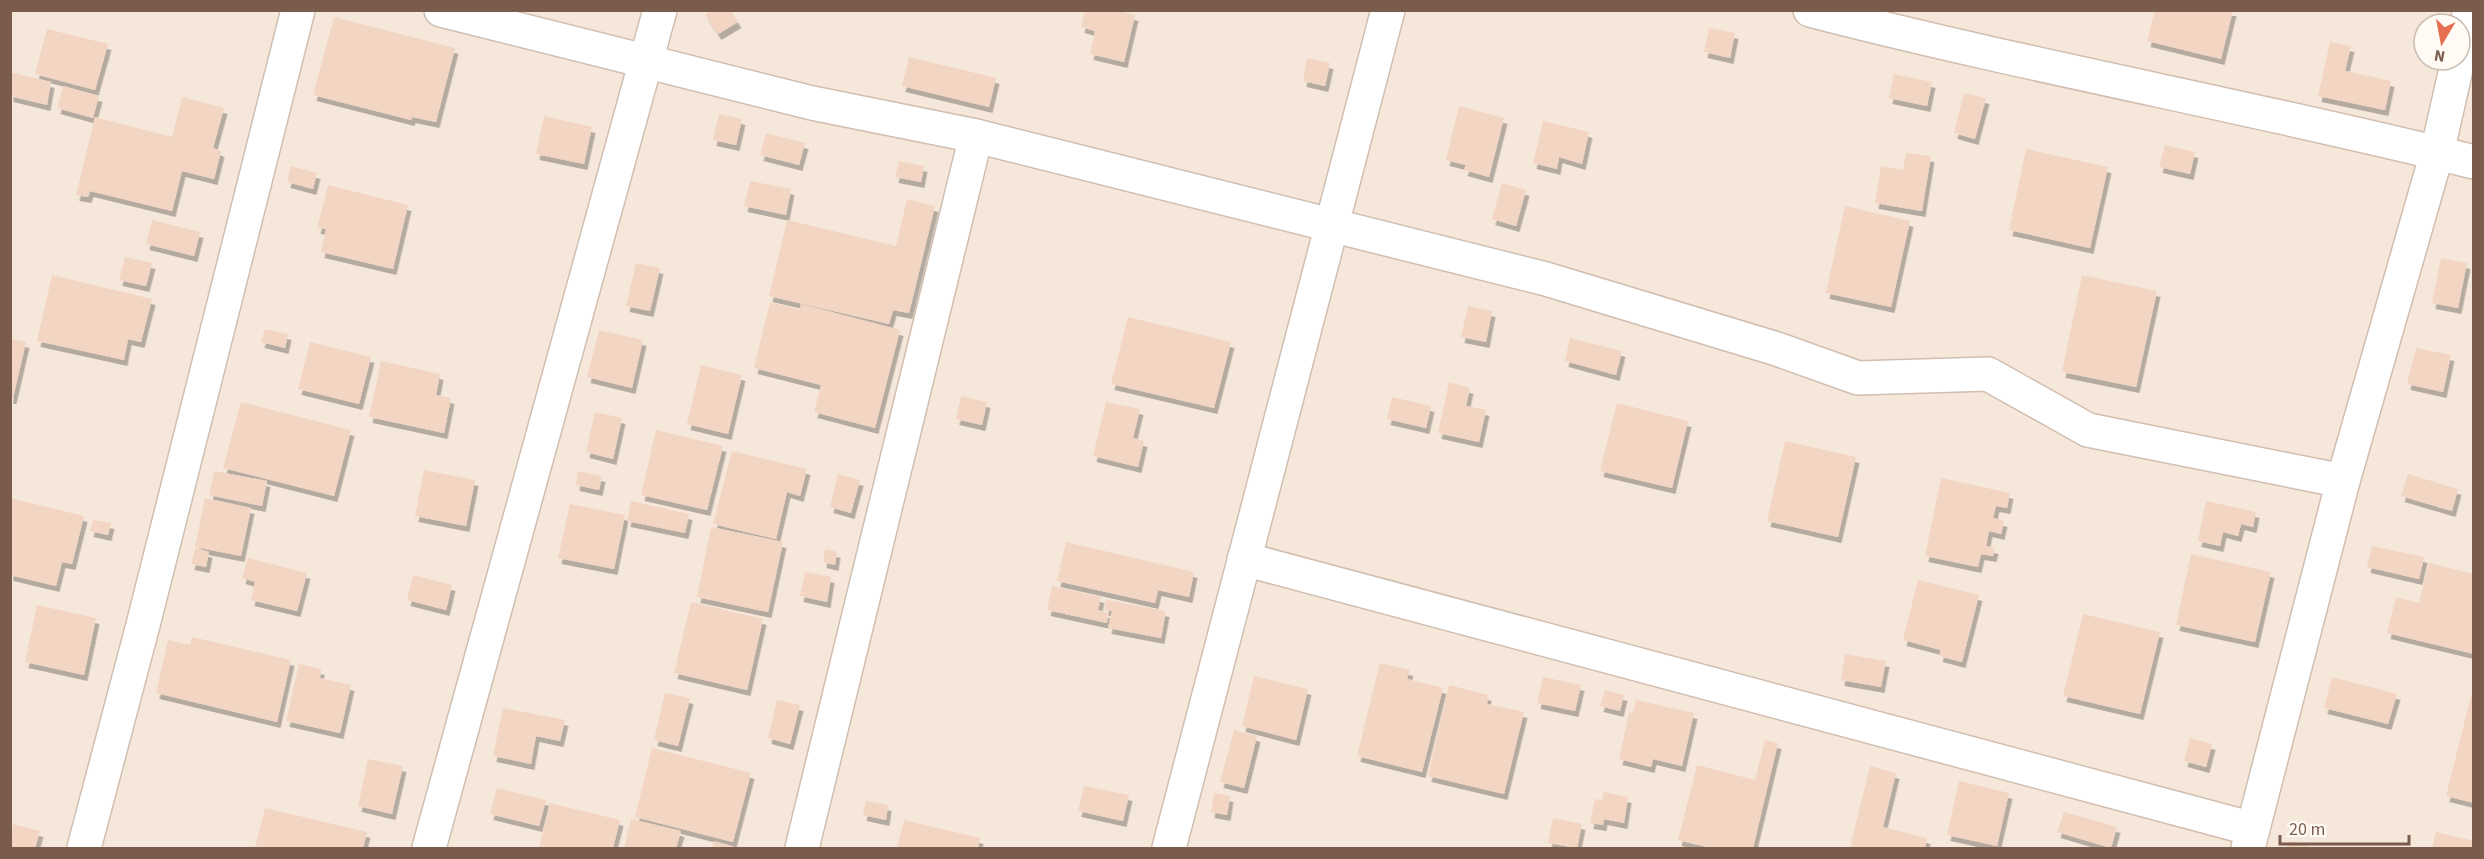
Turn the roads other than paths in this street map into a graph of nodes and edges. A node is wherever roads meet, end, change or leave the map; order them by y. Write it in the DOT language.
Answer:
graph roads {
  1 [pos="298,10"];
  2 [pos="441,10"];
  3 [pos="660,10"];
  4 [pos="1388,10"];
  5 [pos="1810,10"];
  6 [pos="648,61"];
  7 [pos="2455,72"];
  8 [pos="976,136"];
  9 [pos="2437,153"];
  10 [pos="2474,162"];
  11 [pos="1332,225"];
  12 [pos="2343,481"];
  13 [pos="1244,559"];
  14 [pos="2251,839"];
  15 [pos="84,849"];
  16 [pos="429,849"];
  17 [pos="802,849"];
  18 [pos="1169,849"];
  1 -- 15 [label="street"];
  2 -- 6 [label="street"];
  3 -- 6 [label="street"];
  4 -- 11 [label="street"];
  5 -- 9 [label="street"];
  6 -- 8 [label="street"];
  6 -- 16 [label="street"];
  7 -- 9 [label="street"];
  8 -- 11 [label="street"];
  8 -- 17 [label="street"];
  9 -- 10 [label="street"];
  9 -- 12 [label="street"];
  11 -- 12 [label="street"];
  11 -- 13 [label="street"];
  12 -- 14 [label="street"];
  13 -- 14 [label="street"];
  13 -- 18 [label="street"];
}
